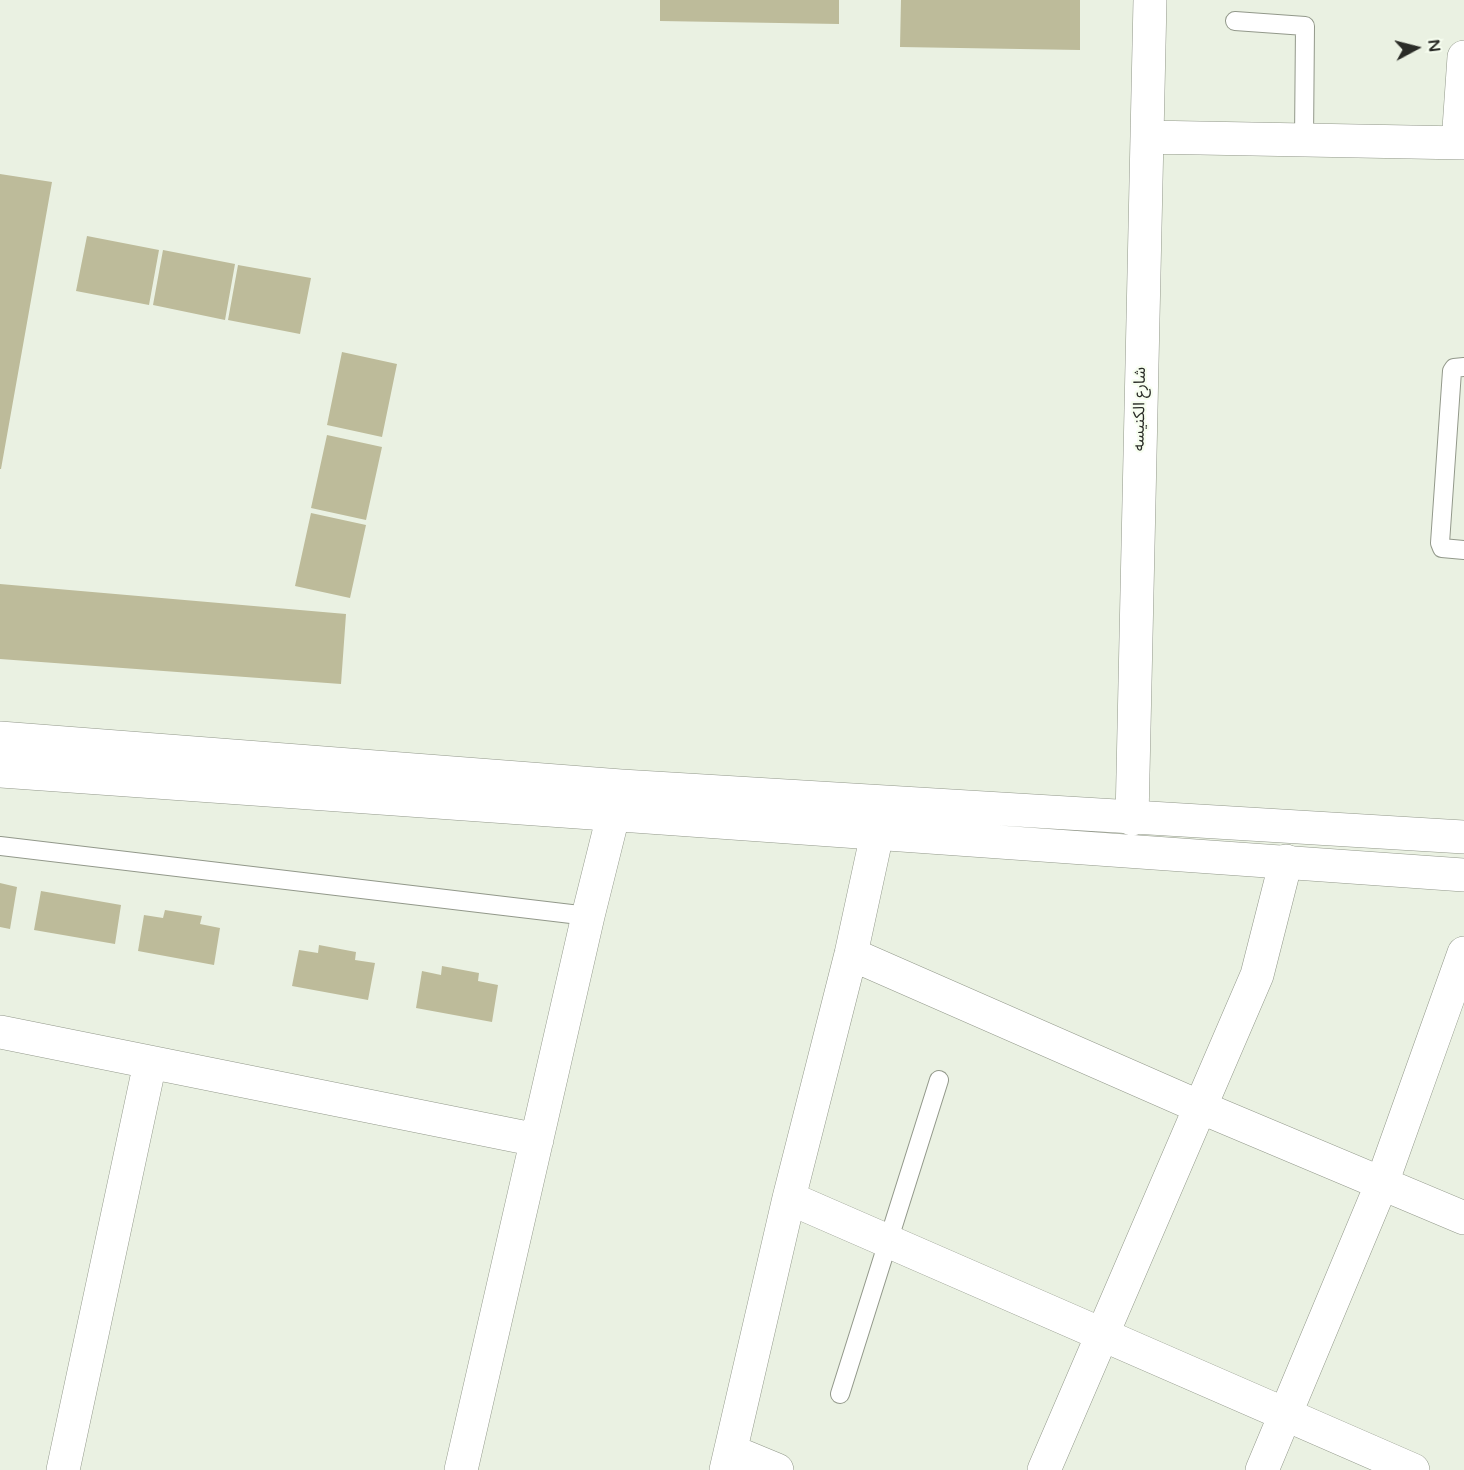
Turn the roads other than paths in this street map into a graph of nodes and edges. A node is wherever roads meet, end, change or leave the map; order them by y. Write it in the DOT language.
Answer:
graph roads {
  1 [pos="1150,0"];
  2 [pos="1235,21"];
  3 [pos="1464,57"];
  4 [pos="1147,137"];
  5 [pos="1304,140"];
  6 [pos="1461,143"];
  7 [pos="1464,367"];
  8 [pos="1464,550"];
  9 [pos="0,738"];
  10 [pos="0,771"];
  11 [pos="617,801"];
  12 [pos="880,819"];
  13 [pos="1132,819"];
  14 [pos="1464,837"];
  15 [pos="0,846"];
  16 [pos="1286,861"];
  17 [pos="1464,875"];
  18 [pos="588,916"];
  19 [pos="1464,953"];
  20 [pos="851,954"];
  21 [pos="0,1032"];
  22 [pos="150,1063"];
  23 [pos="939,1080"];
  24 [pos="1200,1107"];
  25 [pos="537,1140"];
  26 [pos="1382,1183"];
  27 [pos="789,1198"];
  28 [pos="1464,1218"];
  29 [pos="888,1242"];
  30 [pos="1101,1334"];
  31 [pos="840,1394"];
  32 [pos="1285,1414"];
  33 [pos="728,1460"];
  34 [pos="63,1470"];
  35 [pos="461,1470"];
  36 [pos="777,1470"];
  37 [pos="1044,1470"];
  38 [pos="1262,1470"];
  39 [pos="1413,1470"];
  1 -- 4 [label="street, شارع الكنيسه"];
  2 -- 5 [label="lane"];
  3 -- 6 [label="street"];
  4 -- 5 [label="street"];
  4 -- 13 [label="street, شارع الكنيسه"];
  5 -- 6 [label="street"];
  7 -- 8 [label="lane"];
  9 -- 11 [label="street"];
  10 -- 11 [label="street"];
  11 -- 12 [label="street"];
  11 -- 18 [label="street"];
  12 -- 13 [label="street"];
  12 -- 16 [label="street"];
  12 -- 20 [label="street"];
  13 -- 14 [label="street"];
  15 -- 18 [label="lane"];
  16 -- 17 [label="street"];
  16 -- 24 [label="street"];
  18 -- 25 [label="street"];
  19 -- 26 [label="street"];
  20 -- 24 [label="street"];
  20 -- 27 [label="street"];
  21 -- 22 [label="street"];
  22 -- 25 [label="street"];
  22 -- 34 [label="street"];
  23 -- 29 [label="lane"];
  24 -- 26 [label="street"];
  24 -- 30 [label="street"];
  25 -- 35 [label="street"];
  26 -- 28 [label="street"];
  26 -- 32 [label="street"];
  27 -- 29 [label="street"];
  27 -- 33 [label="street"];
  29 -- 30 [label="street"];
  29 -- 31 [label="lane"];
  30 -- 32 [label="street"];
  30 -- 37 [label="street"];
  32 -- 38 [label="street"];
  32 -- 39 [label="street"];
  33 -- 36 [label="street"];
}
